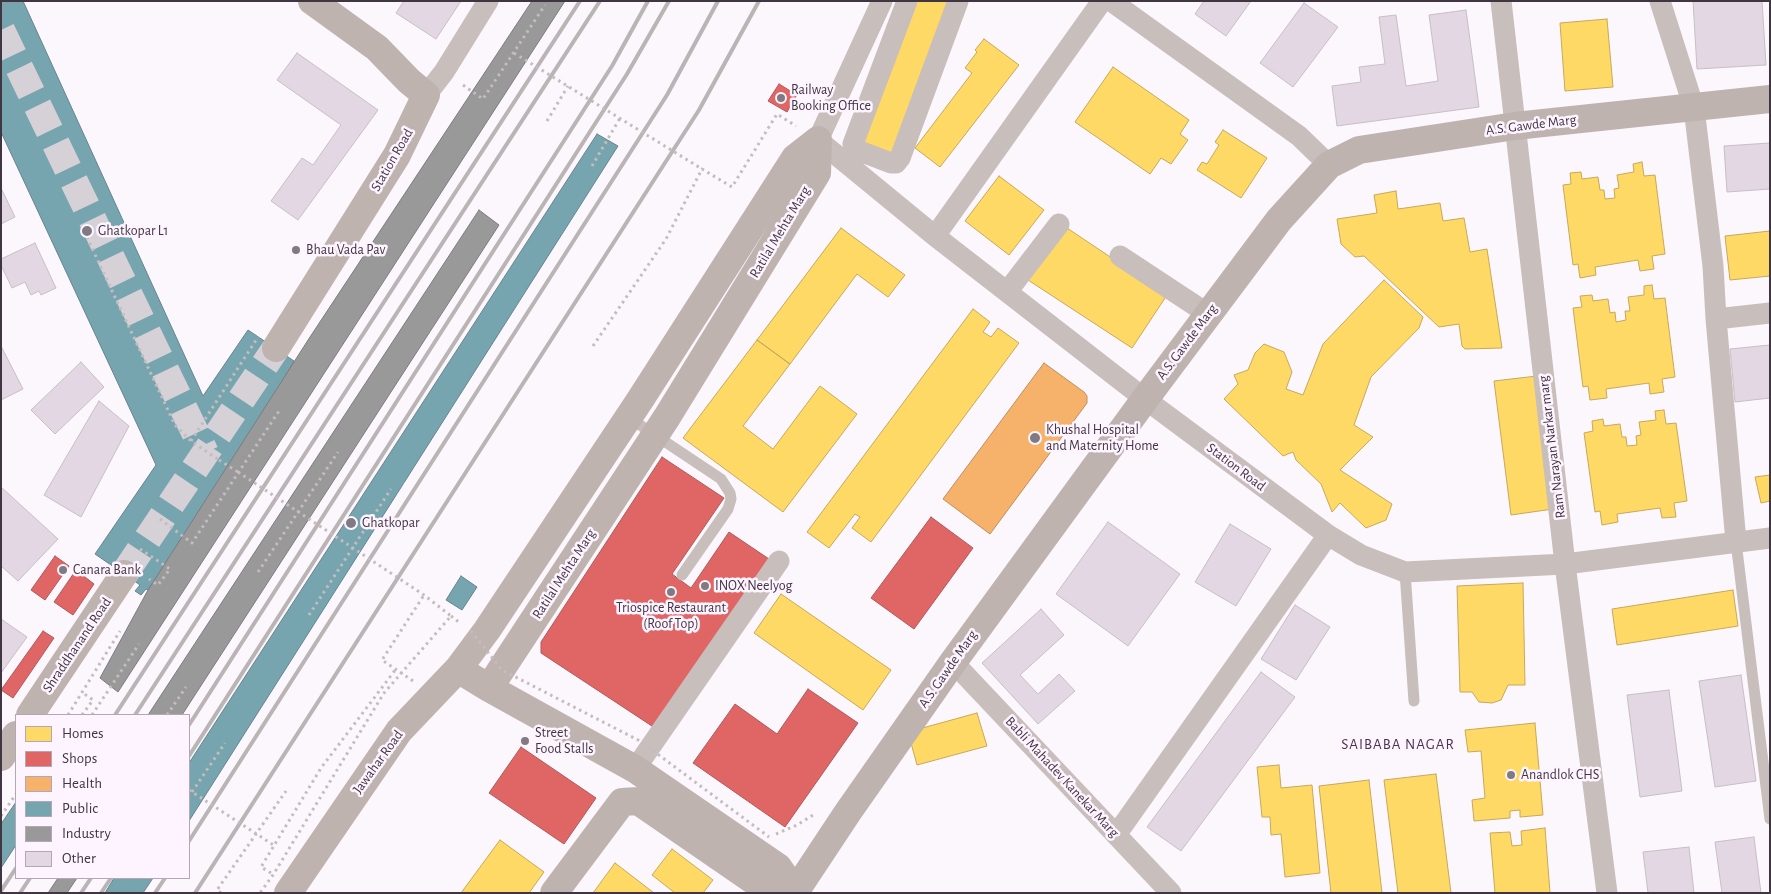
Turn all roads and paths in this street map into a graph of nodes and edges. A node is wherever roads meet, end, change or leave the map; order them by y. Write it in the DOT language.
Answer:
graph roads {
  1 [pos="312,1"];
  2 [pos="488,1"];
  3 [pos="882,1"];
  4 [pos="907,1"];
  5 [pos="958,1"];
  6 [pos="1102,1"];
  7 [pos="1111,1"];
  8 [pos="1501,1"];
  9 [pos="1660,1"];
  10 [pos="546,5"];
  11 [pos="514,53"];
  12 [pos="568,86"];
  13 [pos="426,96"];
  14 [pos="484,99"];
  15 [pos="1770,99"];
  16 [pos="834,104"];
  17 [pos="1694,108"];
  18 [pos="864,115"];
  19 [pos="620,118"];
  20 [pos="547,121"];
  21 [pos="1515,126"];
  22 [pos="818,140"];
  23 [pos="859,162"];
  24 [pos="1329,165"];
  25 [pos="592,166"];
  26 [pos="702,169"];
  27 [pos="1059,224"];
  28 [pos="84,231"];
  29 [pos="935,236"];
  30 [pos="1120,256"];
  31 [pos="1007,292"];
  32 [pos="1770,313"];
  33 [pos="1208,314"];
  34 [pos="1716,319"];
  35 [pos="267,343"];
  36 [pos="593,346"];
  37 [pos="1145,399"];
  38 [pos="279,411"];
  39 [pos="628,417"];
  40 [pos="656,435"];
  41 [pos="191,441"];
  42 [pos="338,452"];
  43 [pos="238,472"];
  44 [pos="390,489"];
  45 [pos="298,512"];
  46 [pos="160,520"];
  47 [pos="1328,535"];
  48 [pos="1770,538"];
  49 [pos="1736,542"];
  50 [pos="352,548"];
  51 [pos="140,550"];
  52 [pos="779,561"];
  53 [pos="1565,564"];
  54 [pos="258,572"];
  55 [pos="1405,572"];
  56 [pos="124,574"];
  57 [pos="682,575"];
  58 [pos="158,585"];
  59 [pos="424,594"];
  60 [pos="309,615"];
  61 [pos="123,626"];
  62 [pos="471,631"];
  63 [pos="138,644"];
  64 [pos="953,662"];
  65 [pos="458,668"];
  66 [pos="186,687"];
  67 [pos="489,688"];
  68 [pos="83,693"];
  69 [pos="1414,701"];
  70 [pos="31,714"];
  71 [pos="69,714"];
  72 [pos="83,714"];
  73 [pos="93,714"];
  74 [pos="168,714"];
  75 [pos="15,736"];
  76 [pos="225,743"];
  77 [pos="1,757"];
  78 [pos="635,769"];
  79 [pos="190,791"];
  80 [pos="286,791"];
  81 [pos="15,795"];
  82 [pos="813,815"];
  83 [pos="1,816"];
  84 [pos="1770,818"];
  85 [pos="255,834"];
  86 [pos="1116,835"];
  87 [pos="275,846"];
  88 [pos="280,884"];
  89 [pos="221,893"];
  90 [pos="260,893"];
  91 [pos="554,893"];
  92 [pos="796,893"];
  93 [pos="1171,893"];
  94 [pos="1607,893"];
  1 -- 13 [label="street"];
  2 -- 13 [label="street"];
  3 -- 16 [label="street"];
  4 -- 18 [label="street"];
  5 -- 23 [label="street"];
  6 -- 29 [label="street"];
  7 -- 24 [label="street"];
  8 -- 21 [label="street, Ram Narayan Narkar marg"];
  9 -- 17 [label="street"];
  10 -- 11 [label="path"];
  11 -- 12 [label="path, bridge"];
  11 -- 14 [label="path"];
  12 -- 19 [label="path, bridge"];
  12 -- 20 [label="path"];
  13 -- 35 [label="street, Station Road"];
  15 -- 17 [label="street, A.S. Gawde Marg"];
  16 -- 18 [label="street"];
  16 -- 22 [label="street"];
  17 -- 21 [label="street, A.S. Gawde Marg"];
  17 -- 34 [label="street"];
  18 -- 23 [label="street"];
  19 -- 25 [label="path"];
  19 -- 26 [label="path, bridge"];
  21 -- 24 [label="street, A.S. Gawde Marg"];
  21 -- 53 [label="street, Ram Narayan Narkar marg"];
  22 -- 23 [label="street, Station Road"];
  22 -- 26 [label="path"];
  22 -- 39 [label="street, Jawahar Road"];
  22 -- 40 [label="street, Ratilal Mehta Marg"];
  23 -- 29 [label="street, Station Road"];
  24 -- 33 [label="street, A.S. Gawde Marg"];
  26 -- 36 [label="path"];
  27 -- 31 [label="street"];
  28 -- 41 [label="path, bridge"];
  29 -- 31 [label="street, Station Road"];
  30 -- 33 [label="street"];
  31 -- 37 [label="street, Station Road"];
  32 -- 34 [label="street"];
  33 -- 37 [label="street, A.S. Gawde Marg"];
  34 -- 49 [label="street"];
  35 -- 41 [label="path, bridge"];
  37 -- 47 [label="street, Station Road"];
  37 -- 64 [label="street, A.S. Gawde Marg"];
  38 -- 43 [label="path"];
  39 -- 40 [label="lane"];
  39 -- 65 [label="street, Jawahar Road"];
  40 -- 57 [label="lane"];
  40 -- 67 [label="street, Ratilal Mehta Marg"];
  41 -- 43 [label="path, bridge"];
  42 -- 45 [label="path"];
  43 -- 45 [label="path, bridge"];
  43 -- 46 [label="path"];
  44 -- 50 [label="path"];
  45 -- 50 [label="path, bridge"];
  45 -- 54 [label="path"];
  47 -- 55 [label="street, Station Road"];
  47 -- 86 [label="street"];
  48 -- 49 [label="street"];
  49 -- 53 [label="street"];
  49 -- 84 [label="lane"];
  50 -- 59 [label="path, bridge"];
  50 -- 60 [label="path"];
  51 -- 58 [label="path"];
  52 -- 78 [label="street"];
  53 -- 55 [label="street"];
  53 -- 94 [label="street, Ram Narayan Narkar marg"];
  55 -- 69 [label="lane"];
  56 -- 70 [label="street, Shraddhanand Road"];
  59 -- 87 [label="path"];
  59 -- 88 [label="path, bridge"];
  61 -- 68 [label="path"];
  62 -- 82 [label="path, bridge"];
  63 -- 73 [label="path"];
  64 -- 86 [label="street, Babli Mahadev Kanekar Marg"];
  64 -- 92 [label="street, A.S. Gawde Marg"];
  65 -- 67 [label="street"];
  65 -- 88 [label="street, Jawahar Road"];
  66 -- 74 [label="path"];
  67 -- 78 [label="street"];
  68 -- 71 [label="path"];
  68 -- 72 [label="path"];
  75 -- 77 [label="street"];
  76 -- 79 [label="path"];
  78 -- 92 [label="street"];
  79 -- 85 [label="path, bridge"];
  80 -- 85 [label="path"];
  81 -- 83 [label="path"];
  85 -- 87 [label="path, bridge"];
  85 -- 89 [label="path"];
  86 -- 93 [label="street, Babli Mahadev Kanekar Marg"];
  87 -- 88 [label="path"];
  88 -- 90 [label="path, bridge"];
  91 -- 92 [label="street"];
}
